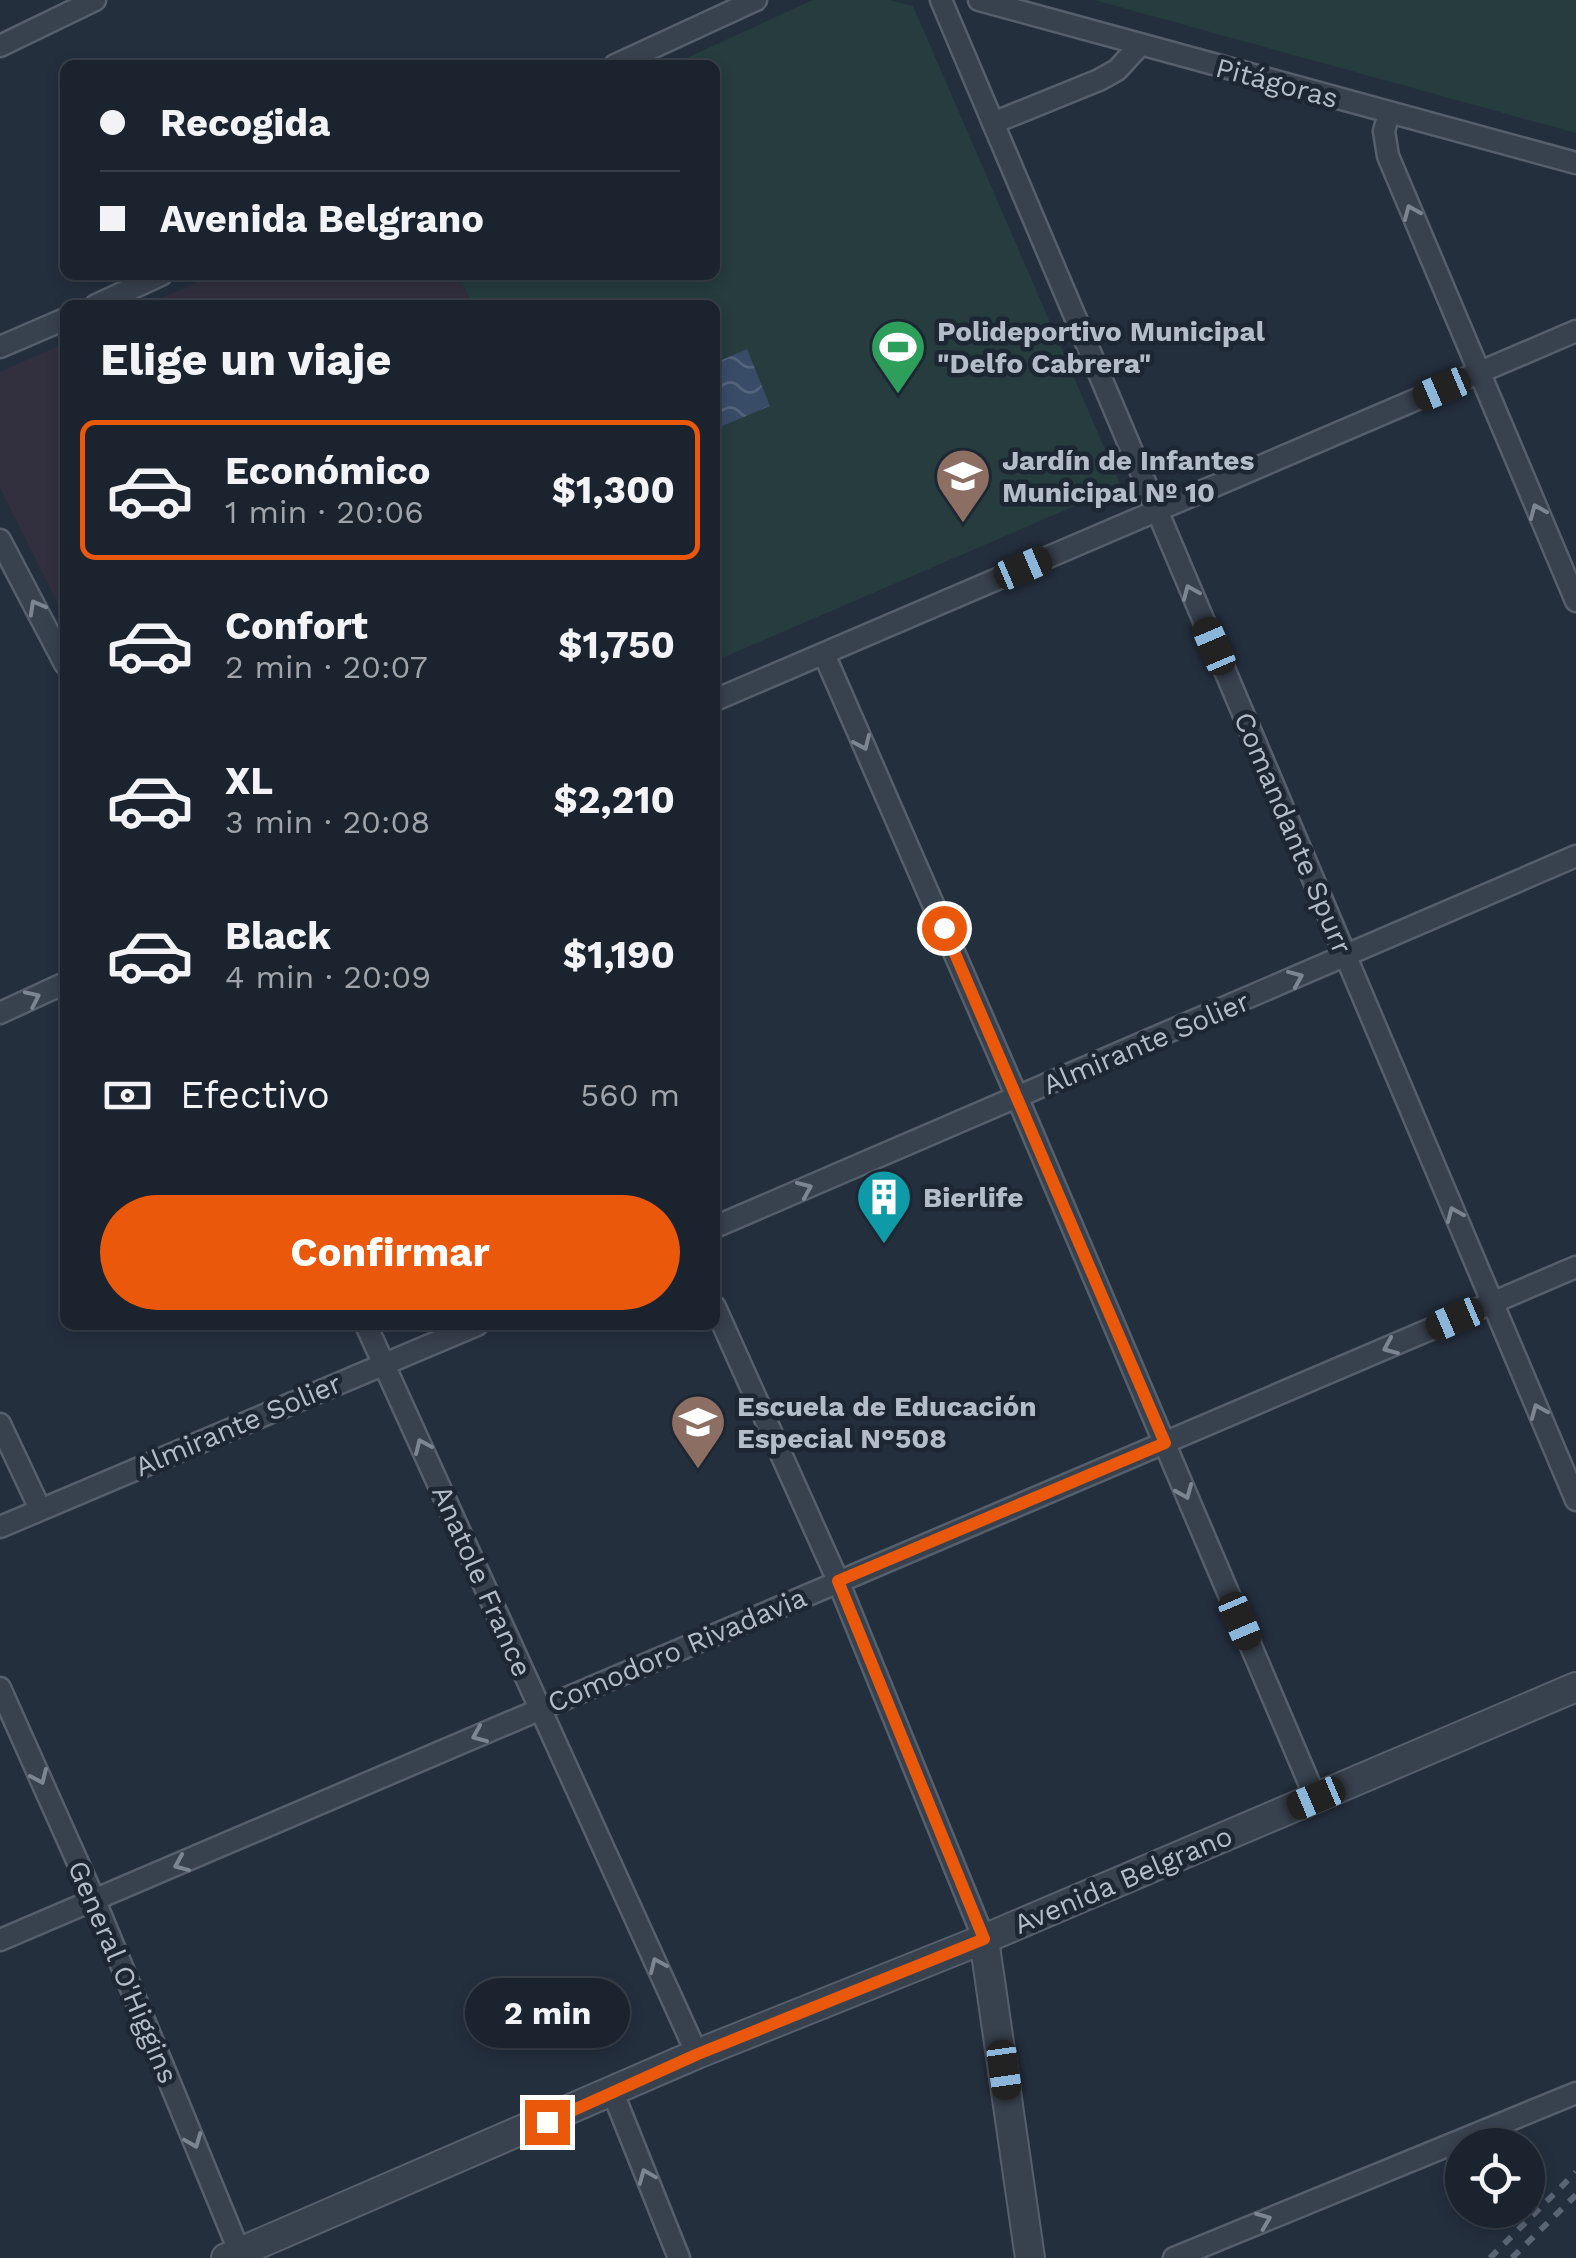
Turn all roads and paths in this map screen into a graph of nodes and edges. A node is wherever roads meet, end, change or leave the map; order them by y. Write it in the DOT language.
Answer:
graph roads {
  1 [pos="95,0"];
  2 [pos="756,0"];
  3 [pos="941,0"];
  4 [pos="979,0"];
  5 [pos="1140,45"];
  6 [pos="0,46"];
  7 [pos="626,60"];
  8 [pos="1389,113"];
  9 [pos="993,123"];
  10 [pos="1576,164"];
  11 [pos="149,280"];
  12 [pos="107,300"];
  13 [pos="60,320"];
  14 [pos="1576,331"];
  15 [pos="0,347"];
  16 [pos="1478,374"];
  17 [pos="1155,510"];
  18 [pos="2,548"];
  19 [pos="1576,601"];
  20 [pos="824,654"];
  21 [pos="60,655"];
  22 [pos="720,698"];
  23 [pos="1576,856"];
  24 [pos="1346,956"];
  25 [pos="60,984"];
  26 [pos="0,1013"];
  27 [pos="1018,1099"];
  28 [pos="720,1225"];
  29 [pos="1576,1268"];
  30 [pos="1492,1304"];
  31 [pos="720,1319"];
  32 [pos="368,1330"];
  33 [pos="465,1330"];
  34 [pos="384,1363"];
  35 [pos="0,1424"];
  36 [pos="1165,1443"];
  37 [pos="1576,1500"];
  38 [pos="40,1509"];
  39 [pos="0,1527"];
  40 [pos="838,1581"];
  41 [pos="1576,1686"];
  42 [pos="0,1688"];
  43 [pos="538,1710"];
  44 [pos="1316,1798"];
  45 [pos="94,1900"];
  46 [pos="984,1939"];
  47 [pos="0,1940"];
  48 [pos="698,2054"];
  49 [pos="1576,2093"];
  50 [pos="613,2094"];
  51 [pos="236,2256"];
  52 [pos="679,2258"];
  53 [pos="1030,2258"];
  54 [pos="1174,2258"];
  1 -- 6 [label="street"];
  2 -- 7 [label="street"];
  3 -- 9 [label="street, Comandante Spurr"];
  4 -- 5 [label="street, Pitágoras"];
  5 -- 8 [label="street, Pitágoras"];
  5 -- 9 [label="street"];
  8 -- 10 [label="street, Pitágoras"];
  16 -- 8 [label="street, one-way"];
  9 -- 17 [label="street, Comandante Spurr"];
  11 -- 12 [label="street"];
  13 -- 15 [label="street"];
  14 -- 16 [label="street"];
  16 -- 17 [label="street"];
  19 -- 16 [label="street, one-way"];
  17 -- 20 [label="street"];
  24 -- 17 [label="street, Comandante Spurr, one-way"];
  21 -- 18 [label="street, one-way"];
  20 -- 22 [label="street"];
  20 -- 27 [label="street, one-way"];
  23 -- 24 [label="street, Almirante Solier"];
  27 -- 24 [label="street, Almirante Solier, one-way"];
  30 -- 24 [label="street, Comandante Spurr, one-way"];
  26 -- 25 [label="street, one-way"];
  28 -- 27 [label="street, Almirante Solier, one-way"];
  27 -- 36 [label="street"];
  29 -- 30 [label="street, Comodoro Rivadavia"];
  30 -- 36 [label="street, Comodoro Rivadavia, one-way"];
  37 -- 30 [label="street, Comandante Spurr, one-way"];
  31 -- 40 [label="street"];
  32 -- 34 [label="street, Anatole France"];
  33 -- 34 [label="street, Almirante Solier"];
  34 -- 38 [label="street, Almirante Solier"];
  43 -- 34 [label="street, Anatole France, one-way"];
  35 -- 38 [label="street"];
  36 -- 40 [label="street, Comodoro Rivadavia"];
  36 -- 44 [label="street, one-way"];
  38 -- 39 [label="street, Almirante Solier"];
  40 -- 43 [label="street, Comodoro Rivadavia"];
  40 -- 46 [label="street"];
  41 -- 44 [label="street, Avenida Belgrano"];
  42 -- 45 [label="street, General O'Higgins, one-way"];
  43 -- 45 [label="street, Comodoro Rivadavia, one-way"];
  48 -- 43 [label="street, Anatole France, one-way"];
  44 -- 46 [label="street, Avenida Belgrano"];
  45 -- 47 [label="street, Comodoro Rivadavia"];
  45 -- 51 [label="street, General O'Higgins, one-way"];
  46 -- 48 [label="street, Avenida Belgrano"];
  46 -- 53 [label="street"];
  48 -- 50 [label="street, Avenida Belgrano"];
  54 -- 49 [label="street, one-way"];
  50 -- 51 [label="street, Avenida Belgrano"];
  52 -- 50 [label="street, one-way"];
}
